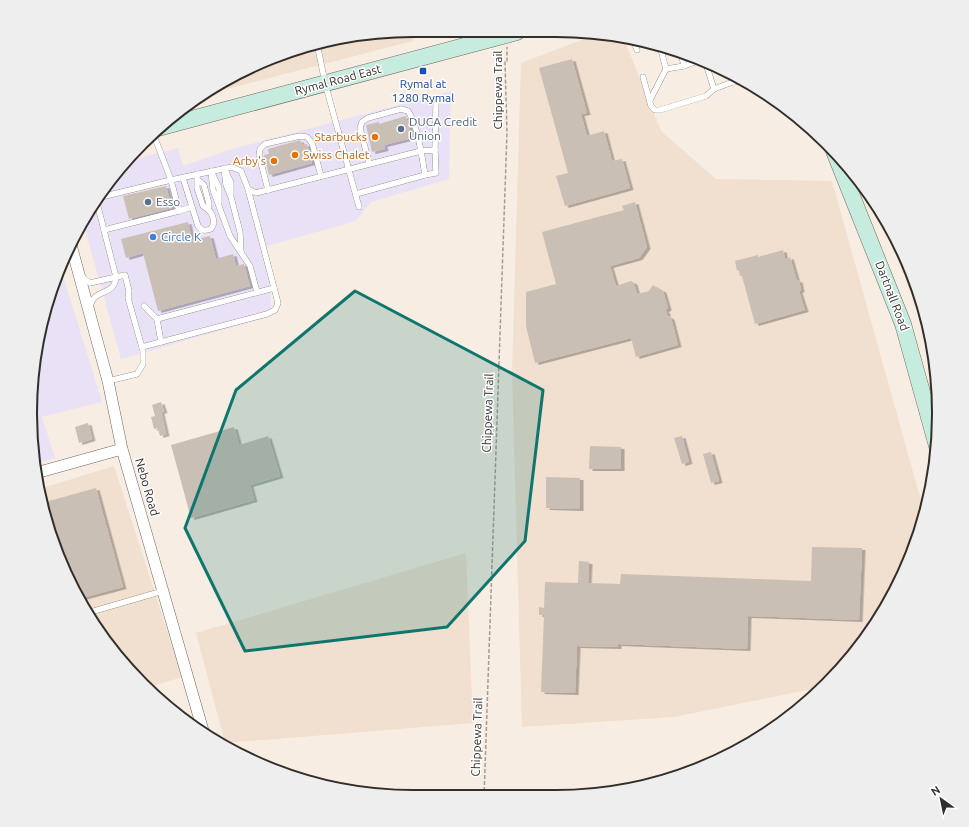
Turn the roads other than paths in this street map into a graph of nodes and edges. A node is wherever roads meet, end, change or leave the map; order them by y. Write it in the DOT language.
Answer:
graph roads {
  1 [pos="497,37"];
  2 [pos="635,45"];
  3 [pos="318,49"];
  4 [pos="636,50"];
  5 [pos="662,53"];
  6 [pos="683,59"];
  7 [pos="692,63"];
  8 [pos="684,66"];
  9 [pos="666,69"];
  10 [pos="708,70"];
  11 [pos="643,77"];
  12 [pos="735,82"];
  13 [pos="325,83"];
  14 [pos="714,89"];
  15 [pos="650,100"];
  16 [pos="436,104"];
  17 [pos="172,124"];
  18 [pos="155,139"];
  19 [pos="435,150"];
  20 [pos="421,151"];
  21 [pos="369,163"];
  22 [pos="840,166"];
  23 [pos="224,168"];
  24 [pos="349,168"];
  25 [pos="211,171"];
  26 [pos="425,175"];
  27 [pos="321,176"];
  28 [pos="197,177"];
  29 [pos="183,178"];
  30 [pos="171,180"];
  31 [pos="248,189"];
  32 [pos="268,190"];
  33 [pos="356,194"];
  34 [pos="106,196"];
  35 [pos="98,207"];
  36 [pos="192,207"];
  37 [pos="359,207"];
  38 [pos="179,211"];
  39 [pos="104,230"];
  40 [pos="73,253"];
  41 [pos="241,253"];
  42 [pos="79,275"];
  43 [pos="116,276"];
  44 [pos="274,288"];
  45 [pos="257,292"];
  46 [pos="144,306"];
  47 [pos="89,312"];
  48 [pos="157,319"];
  49 [pos="162,342"];
  50 [pos="142,347"];
  51 [pos="108,381"];
  52 [pos="931,426"];
  53 [pos="122,449"];
  54 [pos="41,471"];
  55 [pos="163,591"];
  56 [pos="93,611"];
  57 [pos="201,725"];
  1 -- 13 [label="main road, Rymal Road East"];
  2 -- 4 [label="lane"];
  3 -- 13 [label="lane"];
  5 -- 9 [label="lane"];
  6 -- 8 [label="lane"];
  7 -- 8 [label="lane"];
  8 -- 9 [label="lane"];
  9 -- 15 [label="lane"];
  10 -- 14 [label="lane"];
  11 -- 15 [label="lane"];
  12 -- 14 [label="lane"];
  13 -- 17 [label="main road, Rymal Road East"];
  13 -- 24 [label="lane"];
  14 -- 15 [label="lane"];
  16 -- 19 [label="lane"];
  18 -- 30 [label="lane"];
  19 -- 20 [label="lane"];
  19 -- 26 [label="lane"];
  20 -- 21 [label="lane"];
  20 -- 21 [label="lane"];
  20 -- 26 [label="lane"];
  21 -- 24 [label="lane"];
  22 -- 52 [label="main road, Dartnall Road"];
  23 -- 25 [label="lane"];
  23 -- 31 [label="lane"];
  23 -- 41 [label="lane"];
  24 -- 27 [label="lane"];
  24 -- 33 [label="lane"];
  25 -- 28 [label="lane"];
  25 -- 41 [label="lane"];
  26 -- 33 [label="lane"];
  27 -- 32 [label="lane"];
  27 -- 32 [label="lane"];
  28 -- 29 [label="lane"];
  28 -- 36 [label="lane"];
  29 -- 30 [label="lane"];
  29 -- 36 [label="lane"];
  30 -- 34 [label="lane"];
  30 -- 38 [label="lane"];
  31 -- 32 [label="lane"];
  31 -- 44 [label="lane"];
  33 -- 37 [label="lane"];
  35 -- 39 [label="lane"];
  36 -- 38 [label="lane"];
  38 -- 39 [label="lane"];
  39 -- 43 [label="lane"];
  40 -- 42 [label="street, Nebo Road"];
  41 -- 45 [label="lane"];
  42 -- 43 [label="lane"];
  42 -- 47 [label="street, Nebo Road"];
  43 -- 47 [label="lane"];
  43 -- 50 [label="lane"];
  44 -- 45 [label="lane"];
  44 -- 49 [label="lane"];
  45 -- 48 [label="lane"];
  46 -- 48 [label="lane"];
  47 -- 51 [label="street, Nebo Road"];
  48 -- 49 [label="lane"];
  49 -- 50 [label="lane"];
  50 -- 51 [label="lane"];
  51 -- 53 [label="street, Nebo Road"];
  53 -- 54 [label="street"];
  53 -- 55 [label="street, Nebo Road"];
  55 -- 56 [label="lane"];
  55 -- 57 [label="street, Nebo Road"];
}
